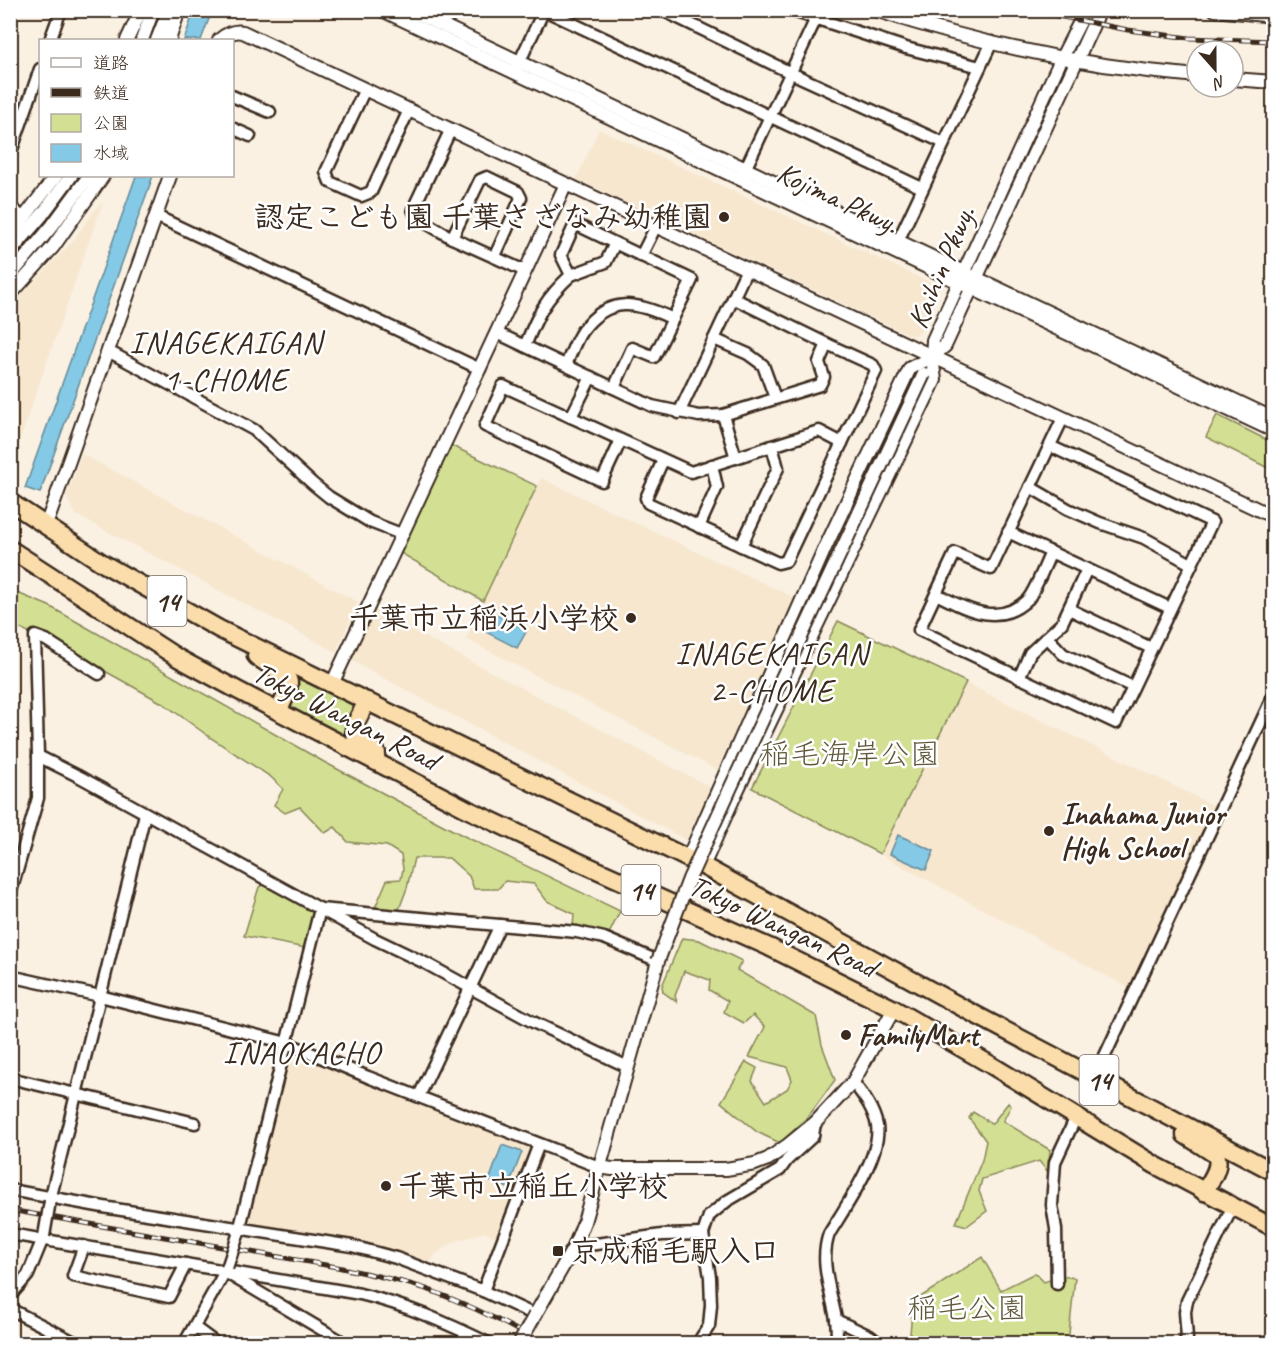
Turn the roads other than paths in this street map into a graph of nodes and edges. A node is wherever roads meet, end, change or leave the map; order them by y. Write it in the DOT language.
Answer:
graph roads {
  1 [pos="61,10"];
  2 [pos="141,10"];
  3 [pos="153,10"];
  4 [pos="169,10"];
  5 [pos="179,10"];
  6 [pos="382,10"];
  7 [pos="410,10"];
  8 [pos="662,10"];
  9 [pos="790,10"];
  10 [pos="875,10"];
  11 [pos="1086,10"];
  12 [pos="1100,10"];
  13 [pos="1215,10"];
  14 [pos="544,11"];
  15 [pos="818,15"];
  16 [pos="1274,16"];
  17 [pos="50,39"];
  18 [pos="127,39"];
  19 [pos="141,39"];
  20 [pos="158,39"];
  21 [pos="169,39"];
  22 [pos="221,39"];
  23 [pos="992,42"];
  24 [pos="1062,57"];
  25 [pos="1077,60"];
  26 [pos="980,67"];
  27 [pos="517,68"];
  28 [pos="39,72"];
  29 [pos="790,73"];
  30 [pos="1185,74"];
  31 [pos="1245,80"];
  32 [pos="1274,82"];
  33 [pos="365,89"];
  34 [pos="234,97"];
  35 [pos="409,110"];
  36 [pos="270,112"];
  37 [pos="770,118"];
  38 [pos="234,129"];
  39 [pos="451,129"];
  40 [pos="250,136"];
  41 [pos="944,143"];
  42 [pos="10,155"];
  43 [pos="743,174"];
  44 [pos="55,177"];
  45 [pos="69,177"];
  46 [pos="88,177"];
  47 [pos="102,177"];
  48 [pos="170,177"];
  49 [pos="566,184"];
  50 [pos="922,188"];
  51 [pos="10,207"];
  52 [pos="156,216"];
  53 [pos="24,218"];
  54 [pos="656,226"];
  55 [pos="10,236"];
  56 [pos="452,238"];
  57 [pos="898,241"];
  58 [pos="615,243"];
  59 [pos="10,252"];
  60 [pos="495,256"];
  61 [pos="641,256"];
  62 [pos="747,269"];
  63 [pos="525,271"];
  64 [pos="572,275"];
  65 [pos="10,276"];
  66 [pos="962,278"];
  67 [pos="974,284"];
  68 [pos="10,295"];
  69 [pos="733,298"];
  70 [pos="673,319"];
  71 [pos="497,333"];
  72 [pos="714,339"];
  73 [pos="827,344"];
  74 [pos="525,346"];
  75 [pos="108,351"];
  76 [pos="932,357"];
  77 [pos="566,365"];
  78 [pos="480,369"];
  79 [pos="591,377"];
  80 [pos="614,388"];
  81 [pos="776,398"];
  82 [pos="679,413"];
  83 [pos="723,415"];
  84 [pos="571,417"];
  85 [pos="1063,418"];
  86 [pos="1274,419"];
  87 [pos="1274,431"];
  88 [pos="621,440"];
  89 [pos="842,443"];
  90 [pos="772,446"];
  91 [pos="1050,446"];
  92 [pos="736,458"];
  93 [pos="663,460"];
  94 [pos="712,465"];
  95 [pos="1030,487"];
  96 [pos="10,502"];
  97 [pos="1274,517"];
  98 [pos="44,525"];
  99 [pos="699,527"];
  100 [pos="1008,532"];
  101 [pos="401,534"];
  102 [pos="741,546"];
  103 [pos="11,550"];
  104 [pos="1051,552"];
  105 [pos="1191,564"];
  106 [pos="1087,569"];
  107 [pos="936,594"];
  108 [pos="1170,608"];
  109 [pos="1069,609"];
  110 [pos="219,629"];
  111 [pos="1047,637"];
  112 [pos="1151,648"];
  113 [pos="99,674"];
  114 [pos="1019,678"];
  115 [pos="332,684"];
  116 [pos="1133,687"];
  117 [pos="1274,694"];
  118 [pos="368,701"];
  119 [pos="278,711"];
  120 [pos="38,756"];
  121 [pos="413,782"];
  122 [pos="145,814"];
  123 [pos="696,862"];
  124 [pos="10,895"];
  125 [pos="320,909"];
  126 [pos="500,925"];
  127 [pos="658,961"];
  128 [pos="10,976"];
  129 [pos="471,989"];
  130 [pos="100,996"];
  131 [pos="894,1009"];
  132 [pos="287,1043"];
  133 [pos="628,1067"];
  134 [pos="1095,1077"];
  135 [pos="10,1078"];
  136 [pos="853,1082"];
  137 [pos="75,1093"];
  138 [pos="419,1096"];
  139 [pos="1146,1105"];
  140 [pos="1076,1117"];
  141 [pos="195,1123"];
  142 [pos="815,1123"];
  143 [pos="539,1144"];
  144 [pos="599,1167"];
  145 [pos="1274,1172"];
  146 [pos="10,1190"];
  147 [pos="1204,1192"];
  148 [pos="51,1198"];
  149 [pos="1232,1208"];
  150 [pos="1274,1228"];
  151 [pos="239,1231"];
  152 [pos="10,1234"];
  153 [pos="704,1234"];
  154 [pos="44,1238"];
  155 [pos="84,1246"];
  156 [pos="574,1247"];
  157 [pos="186,1264"];
  158 [pos="226,1270"];
  159 [pos="1057,1284"];
  160 [pos="483,1291"];
  161 [pos="10,1296"];
  162 [pos="10,1310"];
  163 [pos="535,1315"];
  164 [pos="836,1320"];
  165 [pos="194,1327"];
  166 [pos="78,1344"];
  167 [pos="184,1344"];
  168 [pos="217,1344"];
  169 [pos="346,1344"];
  170 [pos="490,1344"];
  171 [pos="519,1344"];
  172 [pos="701,1344"];
  173 [pos="837,1344"];
  174 [pos="880,1344"];
  175 [pos="1183,1344"];
  1 -- 17 [label="street"];
  2 -- 18 [label="street"];
  3 -- 19 [label="street"];
  4 -- 20 [label="street"];
  5 -- 21 [label="street"];
  6 -- 27 [label="street, Kojima Pkwy."];
  7 -- 27 [label="street, Kojima Pkwy."];
  8 -- 29 [label="street"];
  9 -- 15 [label="street"];
  10 -- 23 [label="street"];
  11 -- 24 [label="street, Kaihin Pkwy."];
  12 -- 25 [label="street, Kaihin Pkwy."];
  13 -- 16 [label="street"];
  14 -- 27 [label="street"];
  14 -- 37 [label="street"];
  15 -- 26 [label="street"];
  15 -- 29 [label="street"];
  22 -- 33 [label="street"];
  23 -- 24 [label="street"];
  23 -- 26 [label="street"];
  24 -- 25 [label="street"];
  24 -- 66 [label="street, Kaihin Pkwy."];
  25 -- 30 [label="street"];
  25 -- 67 [label="street, Kaihin Pkwy."];
  26 -- 41 [label="street"];
  27 -- 43 [label="street, Kojima Pkwy."];
  28 -- 42 [label="street"];
  29 -- 37 [label="street"];
  29 -- 41 [label="street"];
  31 -- 32 [label="street"];
  33 -- 35 [label="street"];
  33 -- 35 [label="street"];
  34 -- 36 [label="street"];
  35 -- 39 [label="street"];
  37 -- 43 [label="street"];
  37 -- 50 [label="street"];
  38 -- 40 [label="street"];
  39 -- 49 [label="street"];
  39 -- 56 [label="street"];
  41 -- 50 [label="street"];
  43 -- 57 [label="street, Kojima Pkwy."];
  43 -- 66 [label="street, Kojima Pkwy."];
  44 -- 53 [label="street"];
  45 -- 59 [label="street"];
  46 -- 65 [label="street"];
  47 -- 68 [label="street"];
  48 -- 52 [label="street"];
  49 -- 54 [label="street"];
  49 -- 63 [label="street"];
  50 -- 57 [label="street"];
  51 -- 53 [label="street"];
  52 -- 75 [label="street"];
  52 -- 78 [label="street"];
  53 -- 55 [label="street"];
  54 -- 61 [label="street"];
  54 -- 62 [label="street"];
  56 -- 60 [label="street"];
  56 -- 60 [label="street"];
  57 -- 66 [label="street, Kojima Pkwy."];
  58 -- 61 [label="street"];
  58 -- 64 [label="street"];
  58 -- 64 [label="street"];
  60 -- 63 [label="street"];
  61 -- 70 [label="street"];
  62 -- 69 [label="street"];
  62 -- 76 [label="street"];
  63 -- 71 [label="street"];
  64 -- 74 [label="street"];
  66 -- 67 [label="street, Kojima Pkwy."];
  66 -- 76 [label="street, Kaihin Pkwy."];
  67 -- 76 [label="street, Kaihin Pkwy."];
  67 -- 86 [label="street, Kojima Pkwy."];
  67 -- 87 [label="street, Kojima Pkwy."];
  69 -- 72 [label="street"];
  69 -- 73 [label="street"];
  70 -- 77 [label="street"];
  70 -- 80 [label="street"];
  71 -- 74 [label="street"];
  71 -- 78 [label="street"];
  72 -- 81 [label="street"];
  72 -- 82 [label="street"];
  73 -- 81 [label="street"];
  73 -- 89 [label="street"];
  74 -- 77 [label="street"];
  75 -- 98 [label="street"];
  75 -- 101 [label="street"];
  76 -- 85 [label="street"];
  76 -- 123 [label="street"];
  76 -- 123 [label="street"];
  76 -- 127 [label="street, bridge"];
  77 -- 79 [label="street"];
  78 -- 101 [label="street"];
  79 -- 80 [label="street"];
  79 -- 84 [label="street"];
  80 -- 82 [label="street"];
  81 -- 83 [label="street"];
  82 -- 83 [label="street"];
  83 -- 92 [label="street"];
  84 -- 88 [label="street"];
  84 -- 88 [label="street"];
  85 -- 91 [label="street"];
  85 -- 97 [label="street"];
  88 -- 93 [label="street"];
  89 -- 90 [label="street"];
  89 -- 102 [label="street"];
  90 -- 92 [label="street"];
  90 -- 102 [label="street"];
  91 -- 95 [label="street"];
  91 -- 105 [label="street"];
  92 -- 94 [label="street"];
  93 -- 94 [label="street"];
  93 -- 99 [label="street"];
  94 -- 99 [label="street"];
  95 -- 100 [label="street"];
  95 -- 105 [label="street"];
  96 -- 98 [label="highway, Tokyo Wangan Road / 14"];
  98 -- 110 [label="highway, Tokyo Wangan Road / 14"];
  99 -- 102 [label="street"];
  100 -- 104 [label="street"];
  100 -- 107 [label="street"];
  101 -- 115 [label="street"];
  103 -- 119 [label="highway, Tokyo Wangan Road / 14"];
  104 -- 106 [label="street"];
  104 -- 107 [label="street"];
  105 -- 108 [label="street"];
  106 -- 108 [label="street"];
  106 -- 109 [label="street"];
  107 -- 114 [label="street"];
  108 -- 112 [label="street"];
  109 -- 111 [label="street"];
  109 -- 112 [label="street"];
  110 -- 115 [label="highway, Tokyo Wangan Road / 14"];
  110 -- 119 [label="highway"];
  111 -- 114 [label="street"];
  111 -- 116 [label="street"];
  112 -- 116 [label="street"];
  113 -- 120 [label="street"];
  114 -- 116 [label="street"];
  115 -- 118 [label="highway, Tokyo Wangan Road / 14"];
  117 -- 134 [label="street"];
  118 -- 121 [label="highway"];
  118 -- 123 [label="highway, Tokyo Wangan Road / 14"];
  119 -- 121 [label="highway, Tokyo Wangan Road / 14"];
  120 -- 122 [label="street"];
  120 -- 124 [label="street"];
  121 -- 131 [label="highway, Tokyo Wangan Road / 14"];
  122 -- 125 [label="street"];
  122 -- 130 [label="street"];
  123 -- 134 [label="highway, Tokyo Wangan Road / 14"];
  125 -- 126 [label="street"];
  125 -- 129 [label="street"];
  125 -- 132 [label="street"];
  126 -- 127 [label="street"];
  126 -- 129 [label="street"];
  127 -- 133 [label="street"];
  128 -- 130 [label="street"];
  129 -- 133 [label="street"];
  129 -- 138 [label="street"];
  130 -- 132 [label="street"];
  130 -- 137 [label="street"];
  131 -- 136 [label="street"];
  131 -- 140 [label="highway, Tokyo Wangan Road / 14"];
  132 -- 138 [label="street"];
  132 -- 151 [label="street"];
  133 -- 144 [label="street"];
  134 -- 139 [label="highway, Tokyo Wangan Road / 14"];
  135 -- 137 [label="street"];
  136 -- 142 [label="street"];
  136 -- 164 [label="street"];
  137 -- 141 [label="street"];
  137 -- 148 [label="street"];
  138 -- 143 [label="street"];
  139 -- 145 [label="highway, Tokyo Wangan Road / 14"];
  139 -- 147 [label="highway"];
  140 -- 147 [label="highway, Tokyo Wangan Road / 14"];
  140 -- 159 [label="street"];
  142 -- 144 [label="street"];
  142 -- 153 [label="street"];
  143 -- 144 [label="street"];
  143 -- 160 [label="street"];
  144 -- 156 [label="street"];
  146 -- 148 [label="street"];
  147 -- 149 [label="highway, Tokyo Wangan Road / 14"];
  148 -- 151 [label="street"];
  148 -- 154 [label="street, bridge"];
  149 -- 150 [label="highway, Tokyo Wangan Road / 14"];
  149 -- 175 [label="street"];
  151 -- 158 [label="street, bridge"];
  151 -- 160 [label="street"];
  152 -- 154 [label="street"];
  153 -- 156 [label="street"];
  153 -- 172 [label="street"];
  154 -- 155 [label="street"];
  154 -- 161 [label="street"];
  155 -- 157 [label="street"];
  155 -- 157 [label="street"];
  156 -- 163 [label="street"];
  157 -- 158 [label="street"];
  158 -- 165 [label="street"];
  158 -- 169 [label="street"];
  158 -- 170 [label="street"];
  160 -- 163 [label="street"];
  162 -- 166 [label="street"];
  163 -- 171 [label="street, bridge"];
  164 -- 173 [label="street"];
  164 -- 174 [label="street"];
  165 -- 167 [label="street"];
  165 -- 168 [label="street"];
}
